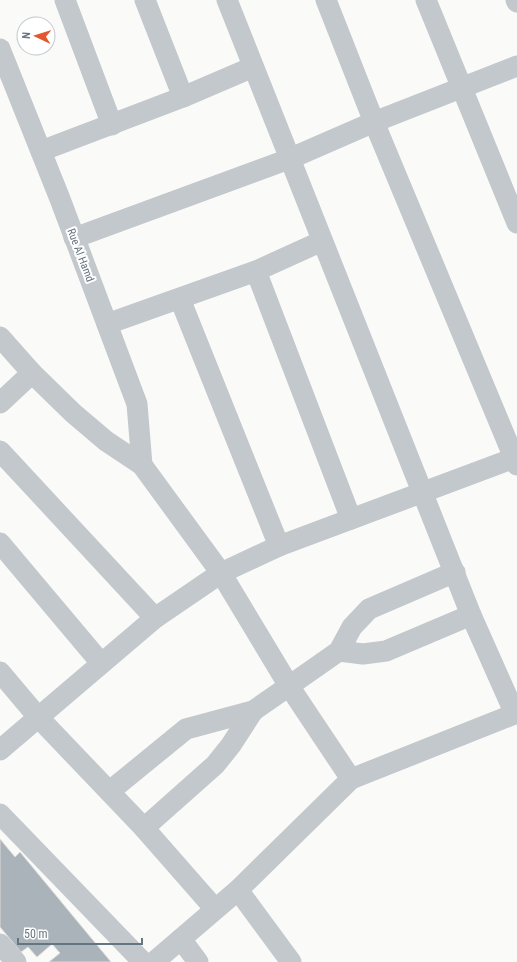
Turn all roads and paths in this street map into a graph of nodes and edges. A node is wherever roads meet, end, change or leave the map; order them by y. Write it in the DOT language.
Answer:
graph roads {
  1 [pos="65,0"];
  2 [pos="145,0"];
  3 [pos="227,0"];
  4 [pos="326,0"];
  5 [pos="426,0"];
  6 [pos="0,49"];
  7 [pos="517,66"];
  8 [pos="253,67"];
  9 [pos="461,89"];
  10 [pos="184,97"];
  11 [pos="374,122"];
  12 [pos="112,125"];
  13 [pos="41,151"];
  14 [pos="289,159"];
  15 [pos="517,223"];
  16 [pos="74,238"];
  17 [pos="322,241"];
  18 [pos="256,271"];
  19 [pos="180,299"];
  20 [pos="107,324"];
  21 [pos="0,336"];
  22 [pos="32,373"];
  23 [pos="0,403"];
  24 [pos="0,451"];
  25 [pos="516,460"];
  26 [pos="142,465"];
  27 [pos="422,492"];
  28 [pos="351,519"];
  29 [pos="0,543"];
  30 [pos="279,546"];
  31 [pos="455,572"];
  32 [pos="220,573"];
  33 [pos="471,615"];
  34 [pos="155,618"];
  35 [pos="339,651"];
  36 [pos="101,662"];
  37 [pos="0,672"];
  38 [pos="289,686"];
  39 [pos="253,711"];
  40 [pos="516,714"];
  41 [pos="38,718"];
  42 [pos="0,750"];
  43 [pos="352,779"];
  44 [pos="110,791"];
  45 [pos="0,814"];
  46 [pos="144,828"];
  47 [pos="238,890"];
  48 [pos="215,909"];
  49 [pos="181,939"];
  50 [pos="0,944"];
  51 [pos="16,962"];
  52 [pos="143,962"];
  53 [pos="154,962"];
  54 [pos="198,962"];
  55 [pos="291,962"];
  1 -- 12 [label="street"];
  2 -- 10 [label="street"];
  3 -- 8 [label="street"];
  4 -- 11 [label="street"];
  5 -- 9 [label="street"];
  6 -- 13 [label="street, Rue Al Hamd"];
  7 -- 9 [label="street"];
  8 -- 10 [label="street"];
  8 -- 14 [label="street"];
  9 -- 11 [label="street"];
  9 -- 15 [label="street"];
  10 -- 12 [label="street"];
  11 -- 14 [label="street"];
  11 -- 25 [label="street"];
  12 -- 13 [label="street"];
  13 -- 16 [label="street, Rue Al Hamd"];
  14 -- 16 [label="street"];
  14 -- 17 [label="street"];
  16 -- 20 [label="street, Rue Al Hamd"];
  17 -- 18 [label="street"];
  17 -- 27 [label="street"];
  18 -- 19 [label="street"];
  18 -- 28 [label="street"];
  19 -- 20 [label="street"];
  19 -- 30 [label="street"];
  20 -- 26 [label="street, Rue Al Hamd"];
  21 -- 22 [label="street"];
  22 -- 23 [label="street"];
  22 -- 26 [label="street"];
  24 -- 34 [label="street"];
  25 -- 27 [label="street"];
  26 -- 32 [label="street"];
  27 -- 28 [label="street"];
  27 -- 31 [label="street"];
  28 -- 30 [label="street"];
  29 -- 36 [label="street"];
  30 -- 32 [label="street"];
  31 -- 33 [label="street"];
  31 -- 35 [label="street"];
  32 -- 34 [label="street"];
  32 -- 38 [label="street"];
  33 -- 35 [label="street"];
  33 -- 40 [label="street"];
  34 -- 36 [label="street"];
  35 -- 38 [label="street"];
  36 -- 41 [label="street"];
  37 -- 41 [label="street"];
  38 -- 39 [label="street"];
  38 -- 43 [label="street"];
  39 -- 44 [label="street"];
  39 -- 46 [label="street"];
  40 -- 43 [label="street"];
  41 -- 42 [label="street"];
  41 -- 44 [label="street"];
  43 -- 47 [label="street"];
  44 -- 46 [label="street"];
  45 -- 52 [label="street"];
  46 -- 48 [label="street"];
  47 -- 48 [label="street"];
  47 -- 55 [label="street"];
  48 -- 49 [label="street"];
  49 -- 53 [label="street"];
  49 -- 54 [label="street"];
  50 -- 51 [label="street"];
}
